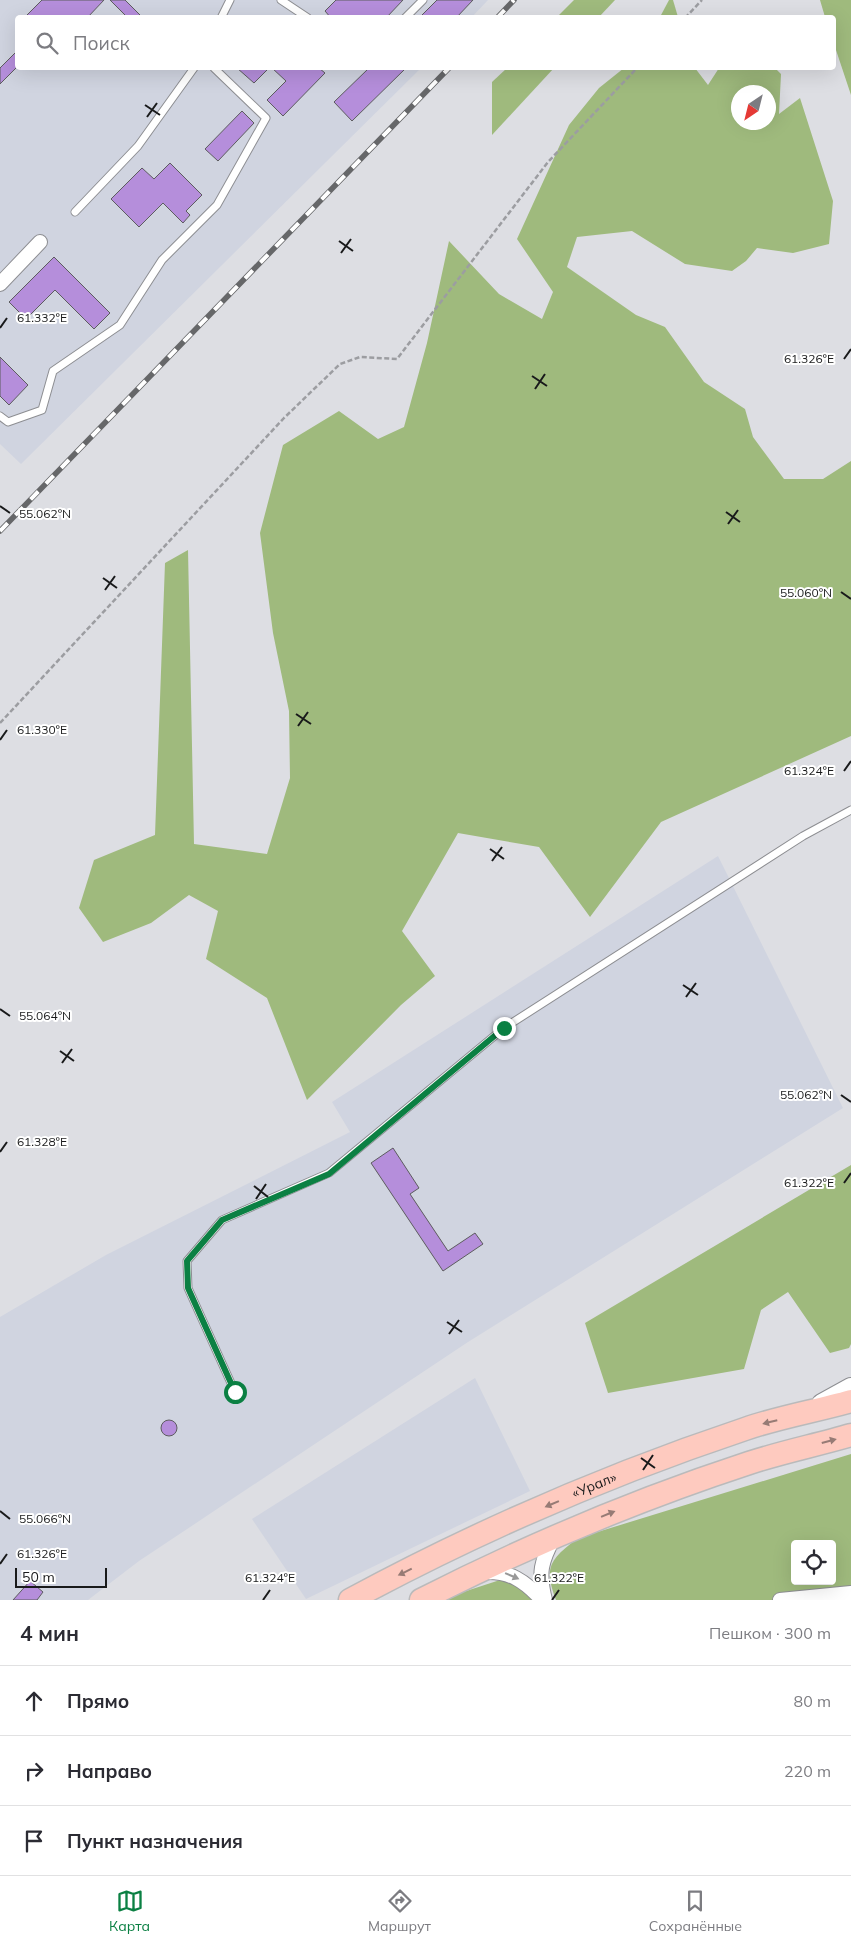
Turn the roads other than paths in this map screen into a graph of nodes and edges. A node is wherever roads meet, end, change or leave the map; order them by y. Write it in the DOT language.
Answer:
graph roads {
  1 [pos="230,0"];
  2 [pos="281,0"];
  3 [pos="423,0"];
  4 [pos="222,15"];
  5 [pos="304,15"];
  6 [pos="408,15"];
  7 [pos="193,70"];
  8 [pos="216,70"];
  9 [pos="75,212"];
  10 [pos="40,242"];
  11 [pos="0,284"];
  12 [pos="0,416"];
  13 [pos="851,810"];
  14 [pos="851,1388"];
  15 [pos="235,1392"];
  16 [pos="851,1401"];
  17 [pos="806,1413"];
  18 [pos="851,1435"];
  19 [pos="555,1536"];
  20 [pos="474,1573"];
  21 [pos="851,1594"];
  22 [pos="350,1600"];
  23 [pos="421,1600"];
  24 [pos="543,1600"];
  25 [pos="780,1600"];
  1 -- 4 [label="lane"];
  2 -- 5 [label="lane"];
  3 -- 6 [label="lane"];
  7 -- 9 [label="lane"];
  8 -- 12 [label="lane"];
  10 -- 11 [label="street"];
  13 -- 15 [label="lane"];
  14 -- 17 [label="main road"];
  16 -- 17 [label="main road, «Урал»"];
  17 -- 22 [label="main road, «Урал», one-way"];
  19 -- 18 [label="main road, one-way"];
  19 -- 20 [label="main road"];
  19 -- 24 [label="street"];
  20 -- 23 [label="main road"];
  20 -- 24 [label="street, one-way"];
  21 -- 25 [label="street"];
}
